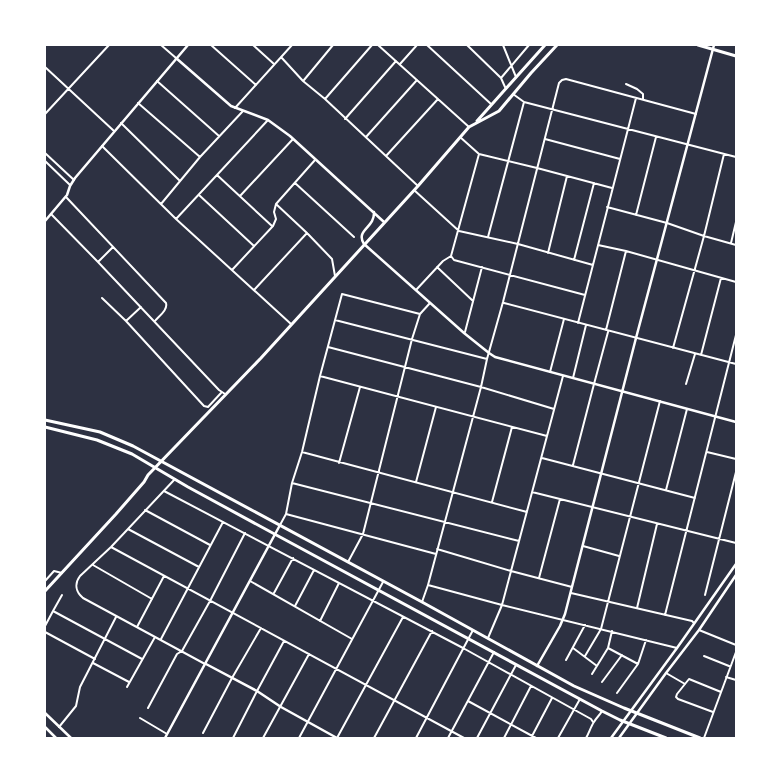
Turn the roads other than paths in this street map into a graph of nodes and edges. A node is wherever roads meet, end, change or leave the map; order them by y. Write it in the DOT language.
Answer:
graph roads {
  1 [pos="109,45"];
  2 [pos="161,45"];
  3 [pos="188,45"];
  4 [pos="210,45"];
  5 [pos="253,45"];
  6 [pos="292,45"];
  7 [pos="333,45"];
  8 [pos="372,45"];
  9 [pos="378,45"];
  10 [pos="417,45"];
  11 [pos="427,45"];
  12 [pos="467,45"];
  13 [pos="503,45"];
  14 [pos="529,45"];
  15 [pos="545,45"];
  16 [pos="557,45"];
  17 [pos="698,45"];
  18 [pos="714,47"];
  19 [pos="736,56"];
  20 [pos="280,57"];
  21 [pos="176,58"];
  22 [pos="396,61"];
  23 [pos="274,64"];
  24 [pos="400,64"];
  25 [pos="512,64"];
  26 [pos="45,67"];
  27 [pos="516,77"];
  28 [pos="501,78"];
  29 [pos="417,80"];
  30 [pos="157,81"];
  31 [pos="303,81"];
  32 [pos="626,84"];
  33 [pos="256,85"];
  34 [pos="506,88"];
  35 [pos="68,89"];
  36 [pos="513,94"];
  37 [pos="636,98"];
  38 [pos="324,99"];
  39 [pos="438,99"];
  40 [pos="643,100"];
  41 [pos="524,102"];
  42 [pos="138,103"];
  43 [pos="491,104"];
  44 [pos="234,108"];
  45 [pos="553,109"];
  46 [pos="243,111"];
  47 [pos="45,114"];
  48 [pos="696,114"];
  49 [pos="346,118"];
  50 [pos="268,120"];
  51 [pos="121,123"];
  52 [pos="475,123"];
  53 [pos="469,128"];
  54 [pos="628,129"];
  55 [pos="114,131"];
  56 [pos="219,136"];
  57 [pos="366,137"];
  58 [pos="460,137"];
  59 [pos="656,137"];
  60 [pos="293,138"];
  61 [pos="544,139"];
  62 [pos="688,145"];
  63 [pos="102,146"];
  64 [pos="45,153"];
  65 [pos="479,154"];
  66 [pos="724,154"];
  67 [pos="386,156"];
  68 [pos="200,157"];
  69 [pos="736,157"];
  70 [pos="620,159"];
  71 [pos="316,160"];
  72 [pos="45,161"];
  73 [pos="508,161"];
  74 [pos="537,168"];
  75 [pos="217,175"];
  76 [pos="567,176"];
  77 [pos="74,180"];
  78 [pos="181,181"];
  79 [pos="295,183"];
  80 [pos="594,183"];
  81 [pos="70,186"];
  82 [pos="418,186"];
  83 [pos="612,188"];
  84 [pos="414,190"];
  85 [pos="199,195"];
  86 [pos="240,196"];
  87 [pos="66,197"];
  88 [pos="161,204"];
  89 [pos="276,204"];
  90 [pos="608,207"];
  91 [pos="374,212"];
  92 [pos="51,214"];
  93 [pos="636,215"];
  94 [pos="45,219"];
  95 [pos="176,219"];
  96 [pos="384,222"];
  97 [pos="736,222"];
  98 [pos="667,223"];
  99 [pos="273,226"];
  100 [pos="459,231"];
  101 [pos="307,233"];
  102 [pos="704,236"];
  103 [pos="354,237"];
  104 [pos="488,237"];
  105 [pos="730,243"];
  106 [pos="364,244"];
  107 [pos="518,244"];
  108 [pos="598,245"];
  109 [pos="736,245"];
  110 [pos="255,246"];
  111 [pos="113,247"];
  112 [pos="626,251"];
  113 [pos="548,253"];
  114 [pos="451,256"];
  115 [pos="574,260"];
  116 [pos="657,261"];
  117 [pos="98,262"];
  118 [pos="593,265"];
  119 [pos="437,267"];
  120 [pos="482,267"];
  121 [pos="232,270"];
  122 [pos="694,271"];
  123 [pos="510,274"];
  124 [pos="335,276"];
  125 [pos="721,278"];
  126 [pos="736,282"];
  127 [pos="254,290"];
  128 [pos="416,290"];
  129 [pos="585,295"];
  130 [pos="102,298"];
  131 [pos="473,301"];
  132 [pos="503,302"];
  133 [pos="430,303"];
  134 [pos="141,307"];
  135 [pos="420,314"];
  136 [pos="564,319"];
  137 [pos="335,320"];
  138 [pos="126,321"];
  139 [pos="155,321"];
  140 [pos="578,323"];
  141 [pos="291,324"];
  142 [pos="586,325"];
  143 [pos="607,330"];
  144 [pos="464,333"];
  145 [pos="736,335"];
  146 [pos="636,338"];
  147 [pos="412,339"];
  148 [pos="328,347"];
  149 [pos="673,348"];
  150 [pos="489,353"];
  151 [pos="695,354"];
  152 [pos="701,355"];
  153 [pos="487,358"];
  154 [pos="729,362"];
  155 [pos="736,364"];
  156 [pos="406,368"];
  157 [pos="550,372"];
  158 [pos="563,375"];
  159 [pos="320,376"];
  160 [pos="573,378"];
  161 [pos="594,384"];
  162 [pos="686,384"];
  163 [pos="360,387"];
  164 [pos="481,387"];
  165 [pos="622,391"];
  166 [pos="224,393"];
  167 [pos="398,397"];
  168 [pos="660,401"];
  169 [pos="436,407"];
  170 [pos="687,408"];
  171 [pos="554,409"];
  172 [pos="472,416"];
  173 [pos="715,416"];
  174 [pos="45,420"];
  175 [pos="736,422"];
  176 [pos="45,427"];
  177 [pos="512,427"];
  178 [pos="548,436"];
  179 [pos="302,452"];
  180 [pos="706,452"];
  181 [pos="541,457"];
  182 [pos="736,459"];
  183 [pos="161,461"];
  184 [pos="339,463"];
  185 [pos="573,465"];
  186 [pos="155,468"];
  187 [pos="736,472"];
  188 [pos="379,473"];
  189 [pos="601,473"];
  190 [pos="175,479"];
  191 [pos="292,483"];
  192 [pos="416,483"];
  193 [pos="638,483"];
  194 [pos="164,490"];
  195 [pos="666,490"];
  196 [pos="452,492"];
  197 [pos="532,492"];
  198 [pos="695,498"];
  199 [pos="560,499"];
  200 [pos="492,502"];
  201 [pos="371,503"];
  202 [pos="592,508"];
  203 [pos="145,510"];
  204 [pos="527,512"];
  205 [pos="286,514"];
  206 [pos="630,517"];
  207 [pos="223,522"];
  208 [pos="444,522"];
  209 [pos="657,524"];
  210 [pos="280,525"];
  211 [pos="128,528"];
  212 [pos="686,531"];
  213 [pos="245,533"];
  214 [pos="363,534"];
  215 [pos="276,535"];
  216 [pos="718,539"];
  217 [pos="519,541"];
  218 [pos="736,544"];
  219 [pos="210,545"];
  220 [pos="269,546"];
  221 [pos="583,546"];
  222 [pos="111,547"];
  223 [pos="437,549"];
  224 [pos="436,554"];
  225 [pos="620,556"];
  226 [pos="293,558"];
  227 [pos="348,562"];
  228 [pos="736,564"];
  229 [pos="93,565"];
  230 [pos="199,567"];
  231 [pos="314,570"];
  232 [pos="511,571"];
  233 [pos="62,573"];
  234 [pos="736,575"];
  235 [pos="164,576"];
  236 [pos="539,578"];
  237 [pos="45,581"];
  238 [pos="250,581"];
  239 [pos="383,581"];
  240 [pos="340,583"];
  241 [pos="428,585"];
  242 [pos="49,586"];
  243 [pos="572,586"];
  244 [pos="188,588"];
  245 [pos="378,590"];
  246 [pos="45,591"];
  247 [pos="571,593"];
  248 [pos="274,594"];
  249 [pos="62,595"];
  250 [pos="705,595"];
  251 [pos="152,599"];
  252 [pos="373,600"];
  253 [pos="210,601"];
  254 [pos="608,601"];
  255 [pos="422,602"];
  256 [pos="502,605"];
  257 [pos="295,606"];
  258 [pos="637,608"];
  259 [pos="53,611"];
  260 [pos="233,613"];
  261 [pos="665,615"];
  262 [pos="117,616"];
  263 [pos="404,617"];
  264 [pos="564,619"];
  265 [pos="320,621"];
  266 [pos="694,623"];
  267 [pos="586,625"];
  268 [pos="45,626"];
  269 [pos="137,627"];
  270 [pos="261,628"];
  271 [pos="600,629"];
  272 [pos="473,630"];
  273 [pos="699,630"];
  274 [pos="432,631"];
  275 [pos="45,632"];
  276 [pos="612,632"];
  277 [pos="155,636"];
  278 [pos="105,638"];
  279 [pos="352,638"];
  280 [pos="468,638"];
  281 [pos="488,638"];
  282 [pos="160,640"];
  283 [pos="646,640"];
  284 [pos="284,641"];
  285 [pos="736,645"];
  286 [pos="463,648"];
  287 [pos="573,648"];
  288 [pos="608,648"];
  289 [pos="677,648"];
  290 [pos="182,651"];
  291 [pos="494,652"];
  292 [pos="736,652"];
  293 [pos="309,654"];
  294 [pos="622,655"];
  295 [pos="585,656"];
  296 [pos="704,656"];
  297 [pos="95,659"];
  298 [pos="142,659"];
  299 [pos="566,660"];
  300 [pos="92,663"];
  301 [pos="489,663"];
  302 [pos="205,664"];
  303 [pos="517,664"];
  304 [pos="638,664"];
  305 [pos="537,666"];
  306 [pos="597,666"];
  307 [pos="730,667"];
  308 [pos="336,669"];
  309 [pos="666,673"];
  310 [pos="592,674"];
  311 [pos="511,675"];
  312 [pos="726,677"];
  313 [pos="232,678"];
  314 [pos="736,680"];
  315 [pos="129,682"];
  316 [pos="602,682"];
  317 [pos="685,684"];
  318 [pos="366,685"];
  319 [pos="531,686"];
  320 [pos="127,687"];
  321 [pos="256,691"];
  322 [pos="721,692"];
  323 [pos="617,693"];
  324 [pos="552,698"];
  325 [pos="580,698"];
  326 [pos="394,700"];
  327 [pos="468,701"];
  328 [pos="281,707"];
  329 [pos="148,708"];
  330 [pos="574,710"];
  331 [pos="631,710"];
  332 [pos="602,711"];
  333 [pos="713,712"];
  334 [pos="45,713"];
  335 [pos="637,713"];
  336 [pos="490,714"];
  337 [pos="140,718"];
  338 [pos="426,718"];
  339 [pos="623,721"];
  340 [pos="307,722"];
  341 [pos="593,722"];
  342 [pos="629,723"];
  343 [pos="511,724"];
  344 [pos="45,727"];
  345 [pos="59,727"];
  346 [pos="451,731"];
  347 [pos="203,733"];
  348 [pos="167,734"];
  349 [pos="531,737"];
  350 [pos="56,738"];
  351 [pos="71,738"];
  352 [pos="165,738"];
  353 [pos="233,738"];
  354 [pos="263,738"];
  355 [pos="298,738"];
  356 [pos="337,738"];
  357 [pos="374,738"];
  358 [pos="416,738"];
  359 [pos="448,738"];
  360 [pos="464,738"];
  361 [pos="477,738"];
  362 [pos="504,738"];
  363 [pos="536,738"];
  364 [pos="558,738"];
  365 [pos="586,738"];
  366 [pos="611,738"];
  367 [pos="619,738"];
  368 [pos="666,738"];
  369 [pos="702,738"];
  1 -- 35 [label="street"];
  2 -- 21 [label="street"];
  3 -- 21 [label="street"];
  4 -- 33 [label="street"];
  5 -- 23 [label="street"];
  6 -- 20 [label="street"];
  7 -- 31 [label="street"];
  8 -- 38 [label="street"];
  9 -- 22 [label="street"];
  10 -- 24 [label="street"];
  11 -- 43 [label="street"];
  12 -- 28 [label="street"];
  13 -- 25 [label="street"];
  14 -- 25 [label="street"];
  15 -- 27 [label="main road"];
  16 -- 36 [label="main road"];
  17 -- 18 [label="main road"];
  18 -- 19 [label="main road"];
  18 -- 48 [label="street"];
  20 -- 23 [label="street"];
  20 -- 31 [label="street"];
  21 -- 30 [label="street"];
  21 -- 44 [label="street"];
  22 -- 24 [label="street"];
  22 -- 49 [label="street"];
  23 -- 33 [label="street"];
  24 -- 29 [label="street"];
  25 -- 27 [label="street"];
  25 -- 28 [label="street"];
  26 -- 35 [label="street"];
  27 -- 34 [label="main road"];
  28 -- 34 [label="street"];
  29 -- 39 [label="street"];
  29 -- 57 [label="street"];
  30 -- 42 [label="street"];
  30 -- 56 [label="street"];
  31 -- 38 [label="street"];
  32 -- 40 [label="street"];
  33 -- 44 [label="street"];
  34 -- 43 [label="main road"];
  35 -- 47 [label="street"];
  35 -- 55 [label="street"];
  36 -- 41 [label="street"];
  36 -- 52 [label="main road"];
  37 -- 40 [label="street"];
  37 -- 45 [label="street"];
  37 -- 54 [label="street"];
  38 -- 49 [label="street"];
  39 -- 53 [label="street"];
  39 -- 67 [label="street"];
  40 -- 48 [label="street"];
  41 -- 45 [label="street"];
  41 -- 73 [label="street"];
  42 -- 51 [label="street"];
  42 -- 68 [label="street"];
  43 -- 52 [label="main road"];
  44 -- 46 [label="street"];
  45 -- 54 [label="street"];
  45 -- 61 [label="street"];
  46 -- 50 [label="street"];
  46 -- 56 [label="street"];
  48 -- 62 [label="street"];
  49 -- 57 [label="street"];
  50 -- 60 [label="street"];
  50 -- 75 [label="street"];
  51 -- 55 [label="street"];
  51 -- 78 [label="street"];
  52 -- 53 [label="main road"];
  53 -- 58 [label="main road"];
  54 -- 59 [label="street"];
  54 -- 70 [label="street"];
  55 -- 63 [label="street"];
  56 -- 68 [label="street"];
  57 -- 67 [label="street"];
  58 -- 65 [label="street"];
  58 -- 82 [label="main road"];
  59 -- 62 [label="street"];
  59 -- 93 [label="street"];
  60 -- 71 [label="street"];
  60 -- 86 [label="street"];
  61 -- 70 [label="street"];
  61 -- 74 [label="street"];
  62 -- 66 [label="street"];
  62 -- 98 [label="street"];
  63 -- 77 [label="street"];
  63 -- 88 [label="street"];
  64 -- 77 [label="street"];
  65 -- 73 [label="street"];
  65 -- 100 [label="street"];
  66 -- 69 [label="street"];
  66 -- 102 [label="street"];
  67 -- 82 [label="street"];
  68 -- 78 [label="street"];
  70 -- 83 [label="street"];
  71 -- 79 [label="street"];
  71 -- 91 [label="street"];
  72 -- 81 [label="street"];
  73 -- 74 [label="street"];
  73 -- 104 [label="street"];
  74 -- 76 [label="street"];
  74 -- 107 [label="street"];
  75 -- 85 [label="street"];
  75 -- 86 [label="street"];
  76 -- 80 [label="street"];
  76 -- 113 [label="street"];
  77 -- 81 [label="street"];
  78 -- 88 [label="street"];
  79 -- 89 [label="street"];
  79 -- 103 [label="street"];
  80 -- 83 [label="street"];
  80 -- 115 [label="street"];
  81 -- 87 [label="street"];
  82 -- 84 [label="main road"];
  83 -- 90 [label="street"];
  84 -- 96 [label="main road"];
  84 -- 100 [label="street"];
  85 -- 95 [label="street"];
  85 -- 110 [label="street"];
  86 -- 99 [label="street"];
  87 -- 92 [label="street"];
  87 -- 111 [label="street"];
  88 -- 95 [label="street"];
  89 -- 99 [label="street"];
  89 -- 101 [label="street"];
  90 -- 93 [label="street"];
  90 -- 108 [label="street"];
  91 -- 96 [label="street"];
  91 -- 106 [label="street"];
  92 -- 94 [label="street"];
  92 -- 117 [label="street"];
  93 -- 98 [label="street"];
  95 -- 121 [label="street"];
  96 -- 106 [label="main road"];
  97 -- 105 [label="street"];
  98 -- 102 [label="street"];
  98 -- 116 [label="street"];
  99 -- 110 [label="street"];
  100 -- 104 [label="street"];
  100 -- 114 [label="street"];
  101 -- 124 [label="street"];
  101 -- 127 [label="street"];
  102 -- 105 [label="street"];
  102 -- 122 [label="street"];
  104 -- 107 [label="street"];
  105 -- 109 [label="street"];
  106 -- 124 [label="main road"];
  106 -- 128 [label="street"];
  107 -- 113 [label="street"];
  107 -- 123 [label="street"];
  108 -- 112 [label="street"];
  108 -- 118 [label="street"];
  110 -- 121 [label="street"];
  111 -- 117 [label="street"];
  111 -- 139 [label="street"];
  112 -- 116 [label="street"];
  112 -- 143 [label="street"];
  113 -- 115 [label="street"];
  114 -- 119 [label="street"];
  114 -- 120 [label="street"];
  115 -- 118 [label="street"];
  116 -- 122 [label="street"];
  116 -- 146 [label="street"];
  117 -- 134 [label="street"];
  118 -- 129 [label="street"];
  119 -- 128 [label="street"];
  119 -- 131 [label="street"];
  120 -- 123 [label="street"];
  120 -- 131 [label="street"];
  121 -- 127 [label="street"];
  122 -- 125 [label="street"];
  122 -- 149 [label="street"];
  123 -- 129 [label="street"];
  123 -- 132 [label="street"];
  124 -- 141 [label="main road"];
  125 -- 126 [label="street"];
  125 -- 152 [label="street"];
  127 -- 141 [label="street"];
  128 -- 133 [label="street"];
  129 -- 140 [label="street"];
  130 -- 138 [label="street"];
  131 -- 144 [label="street"];
  132 -- 136 [label="street"];
  132 -- 150 [label="street"];
  133 -- 135 [label="street"];
  133 -- 144 [label="street"];
  134 -- 138 [label="street"];
  134 -- 139 [label="street"];
  135 -- 137 [label="street"];
  135 -- 147 [label="street"];
  136 -- 140 [label="street"];
  136 -- 157 [label="street"];
  137 -- 147 [label="street"];
  137 -- 148 [label="street"];
  138 -- 166 [label="street"];
  139 -- 166 [label="street"];
  140 -- 142 [label="street"];
  141 -- 166 [label="main road"];
  142 -- 143 [label="street"];
  142 -- 160 [label="street"];
  143 -- 146 [label="street"];
  143 -- 161 [label="street"];
  144 -- 150 [label="street"];
  145 -- 154 [label="street"];
  146 -- 149 [label="street"];
  146 -- 165 [label="street"];
  147 -- 153 [label="street"];
  147 -- 156 [label="street"];
  148 -- 156 [label="street"];
  148 -- 159 [label="street"];
  149 -- 151 [label="street"];
  150 -- 153 [label="street"];
  150 -- 157 [label="street"];
  151 -- 152 [label="street"];
  151 -- 162 [label="street"];
  152 -- 154 [label="street"];
  153 -- 164 [label="street"];
  154 -- 155 [label="street"];
  154 -- 173 [label="street"];
  156 -- 164 [label="street"];
  156 -- 167 [label="street"];
  157 -- 158 [label="street"];
  158 -- 160 [label="street"];
  158 -- 171 [label="street"];
  159 -- 163 [label="street"];
  159 -- 179 [label="street"];
  160 -- 161 [label="street"];
  161 -- 165 [label="street"];
  161 -- 185 [label="street"];
  163 -- 167 [label="street"];
  163 -- 184 [label="street"];
  164 -- 171 [label="street"];
  164 -- 172 [label="street"];
  165 -- 168 [label="street"];
  165 -- 189 [label="street"];
  166 -- 183 [label="main road"];
  167 -- 169 [label="street"];
  167 -- 188 [label="street"];
  168 -- 170 [label="street"];
  168 -- 193 [label="street"];
  169 -- 172 [label="street"];
  169 -- 192 [label="street"];
  170 -- 173 [label="street"];
  170 -- 195 [label="street"];
  171 -- 178 [label="street"];
  172 -- 177 [label="street"];
  172 -- 196 [label="street"];
  173 -- 175 [label="street"];
  173 -- 180 [label="street"];
  174 -- 183 [label="main road"];
  176 -- 186 [label="main road"];
  177 -- 178 [label="street"];
  177 -- 200 [label="street"];
  178 -- 181 [label="street"];
  179 -- 184 [label="street"];
  179 -- 191 [label="street"];
  180 -- 182 [label="street"];
  180 -- 198 [label="street"];
  181 -- 185 [label="street"];
  181 -- 197 [label="street"];
  183 -- 186 [label="main road"];
  183 -- 210 [label="main road"];
  184 -- 188 [label="street"];
  185 -- 189 [label="street"];
  186 -- 190 [label="main road"];
  186 -- 233 [label="main road"];
  187 -- 216 [label="street"];
  188 -- 192 [label="street"];
  188 -- 201 [label="street"];
  189 -- 193 [label="street"];
  189 -- 202 [label="street"];
  190 -- 194 [label="street"];
  190 -- 215 [label="main road"];
  191 -- 201 [label="street"];
  191 -- 205 [label="street"];
  192 -- 196 [label="street"];
  193 -- 195 [label="street"];
  193 -- 206 [label="street"];
  194 -- 203 [label="street"];
  194 -- 207 [label="street"];
  195 -- 198 [label="street"];
  196 -- 200 [label="street"];
  196 -- 208 [label="street"];
  197 -- 199 [label="street"];
  197 -- 204 [label="street"];
  198 -- 212 [label="street"];
  199 -- 202 [label="street"];
  199 -- 236 [label="street"];
  200 -- 204 [label="street"];
  201 -- 208 [label="street"];
  201 -- 214 [label="street"];
  202 -- 206 [label="street"];
  202 -- 221 [label="street"];
  203 -- 211 [label="street"];
  203 -- 219 [label="street"];
  204 -- 217 [label="street"];
  205 -- 210 [label="street"];
  205 -- 214 [label="street"];
  206 -- 209 [label="street"];
  206 -- 225 [label="street"];
  207 -- 213 [label="street"];
  207 -- 219 [label="street"];
  208 -- 217 [label="street"];
  208 -- 223 [label="street"];
  209 -- 212 [label="street"];
  209 -- 258 [label="street"];
  210 -- 215 [label="street"];
  210 -- 227 [label="main road"];
  211 -- 222 [label="street"];
  211 -- 230 [label="street"];
  212 -- 216 [label="street"];
  212 -- 261 [label="street"];
  213 -- 220 [label="street"];
  213 -- 253 [label="street"];
  214 -- 224 [label="street"];
  214 -- 227 [label="street"];
  215 -- 220 [label="street"];
  215 -- 245 [label="main road"];
  216 -- 218 [label="street"];
  216 -- 250 [label="street"];
  217 -- 232 [label="street"];
  219 -- 230 [label="street"];
  220 -- 226 [label="street"];
  220 -- 238 [label="street"];
  221 -- 225 [label="street"];
  221 -- 243 [label="street"];
  222 -- 229 [label="street"];
  222 -- 235 [label="street"];
  223 -- 224 [label="street"];
  223 -- 232 [label="street"];
  224 -- 241 [label="street"];
  225 -- 254 [label="street"];
  226 -- 231 [label="street"];
  226 -- 248 [label="street"];
  227 -- 239 [label="main road"];
  228 -- 266 [label="street"];
  229 -- 251 [label="street"];
  229 -- 262 [label="street"];
  230 -- 244 [label="street"];
  231 -- 240 [label="street"];
  231 -- 257 [label="street"];
  232 -- 236 [label="street"];
  232 -- 256 [label="street"];
  233 -- 237 [label="street"];
  233 -- 242 [label="main road"];
  234 -- 273 [label="street"];
  235 -- 244 [label="street"];
  235 -- 251 [label="street"];
  236 -- 243 [label="street"];
  237 -- 242 [label="street"];
  238 -- 248 [label="street"];
  238 -- 260 [label="street"];
  239 -- 245 [label="street"];
  239 -- 255 [label="main road"];
  240 -- 252 [label="street"];
  240 -- 265 [label="street"];
  241 -- 255 [label="street"];
  241 -- 256 [label="street"];
  242 -- 246 [label="main road"];
  243 -- 247 [label="street"];
  244 -- 253 [label="street"];
  244 -- 282 [label="street"];
  245 -- 252 [label="street"];
  245 -- 280 [label="main road"];
  247 -- 254 [label="street"];
  247 -- 264 [label="street"];
  248 -- 257 [label="street"];
  249 -- 259 [label="street"];
  251 -- 269 [label="street"];
  252 -- 263 [label="street"];
  252 -- 279 [label="street"];
  253 -- 260 [label="street"];
  253 -- 290 [label="street"];
  254 -- 258 [label="street"];
  254 -- 271 [label="street"];
  255 -- 272 [label="main road"];
  256 -- 264 [label="street"];
  256 -- 281 [label="street"];
  257 -- 265 [label="street"];
  258 -- 261 [label="street"];
  259 -- 268 [label="street"];
  259 -- 278 [label="street"];
  260 -- 270 [label="street"];
  260 -- 302 [label="street"];
  261 -- 266 [label="street"];
  262 -- 269 [label="street"];
  262 -- 278 [label="street"];
  263 -- 274 [label="street"];
  263 -- 318 [label="street"];
  264 -- 267 [label="street"];
  264 -- 305 [label="street"];
  265 -- 279 [label="street"];
  266 -- 289 [label="street"];
  267 -- 271 [label="street"];
  267 -- 287 [label="street"];
  269 -- 277 [label="street"];
  270 -- 284 [label="street"];
  270 -- 313 [label="street"];
  271 -- 276 [label="street"];
  271 -- 295 [label="street"];
  272 -- 280 [label="street"];
  272 -- 281 [label="main road"];
  273 -- 285 [label="street"];
  273 -- 309 [label="street"];
  274 -- 286 [label="street"];
  274 -- 326 [label="street"];
  275 -- 297 [label="street"];
  276 -- 283 [label="street"];
  276 -- 288 [label="street"];
  277 -- 282 [label="street"];
  277 -- 298 [label="street"];
  278 -- 297 [label="street"];
  278 -- 298 [label="street"];
  279 -- 308 [label="street"];
  280 -- 286 [label="street"];
  280 -- 291 [label="main road"];
  281 -- 305 [label="main road"];
  282 -- 290 [label="street"];
  283 -- 289 [label="street"];
  283 -- 304 [label="street"];
  284 -- 293 [label="street"];
  284 -- 321 [label="street"];
  286 -- 301 [label="street"];
  286 -- 338 [label="street"];
  287 -- 295 [label="street"];
  287 -- 299 [label="street"];
  288 -- 294 [label="street"];
  288 -- 306 [label="street"];
  289 -- 331 [label="street"];
  290 -- 302 [label="street"];
  290 -- 329 [label="street"];
  291 -- 301 [label="street"];
  291 -- 303 [label="main road"];
  292 -- 307 [label="street"];
  293 -- 308 [label="street"];
  293 -- 328 [label="street"];
  294 -- 304 [label="street"];
  294 -- 316 [label="street"];
  295 -- 306 [label="street"];
  296 -- 307 [label="street"];
  297 -- 300 [label="street"];
  298 -- 315 [label="street"];
  300 -- 315 [label="street"];
  300 -- 345 [label="street"];
  301 -- 311 [label="street"];
  301 -- 327 [label="street"];
  302 -- 313 [label="street"];
  302 -- 348 [label="street"];
  303 -- 311 [label="street"];
  303 -- 325 [label="main road"];
  304 -- 323 [label="street"];
  305 -- 331 [label="main road"];
  306 -- 310 [label="street"];
  307 -- 312 [label="street"];
  308 -- 318 [label="street"];
  308 -- 340 [label="street"];
  309 -- 317 [label="street"];
  309 -- 335 [label="street"];
  311 -- 319 [label="street"];
  311 -- 336 [label="street"];
  312 -- 314 [label="street"];
  312 -- 322 [label="street"];
  313 -- 321 [label="street"];
  313 -- 347 [label="street"];
  315 -- 320 [label="street"];
  317 -- 322 [label="street"];
  317 -- 333 [label="street"];
  318 -- 326 [label="street"];
  318 -- 356 [label="street"];
  319 -- 324 [label="street"];
  319 -- 343 [label="street"];
  321 -- 328 [label="street"];
  321 -- 353 [label="street"];
  322 -- 333 [label="street"];
  324 -- 330 [label="street"];
  324 -- 349 [label="street"];
  325 -- 330 [label="street"];
  325 -- 332 [label="main road"];
  326 -- 338 [label="street"];
  326 -- 357 [label="street"];
  327 -- 336 [label="street"];
  327 -- 346 [label="street"];
  328 -- 340 [label="street"];
  328 -- 354 [label="street"];
  330 -- 341 [label="street"];
  330 -- 364 [label="street"];
  331 -- 335 [label="main road"];
  331 -- 339 [label="street"];
  332 -- 339 [label="main road"];
  332 -- 341 [label="street"];
  333 -- 369 [label="street"];
  334 -- 345 [label="street"];
  335 -- 342 [label="street"];
  335 -- 369 [label="main road"];
  336 -- 343 [label="street"];
  336 -- 361 [label="street"];
  337 -- 348 [label="street"];
  338 -- 346 [label="street"];
  338 -- 358 [label="street"];
  339 -- 342 [label="main road"];
  339 -- 366 [label="street"];
  340 -- 355 [label="street"];
  340 -- 356 [label="street"];
  341 -- 365 [label="street"];
  342 -- 367 [label="street"];
  342 -- 368 [label="main road"];
  343 -- 349 [label="street"];
  343 -- 362 [label="street"];
  344 -- 350 [label="street"];
  345 -- 351 [label="street"];
  346 -- 359 [label="street"];
  346 -- 360 [label="street"];
  348 -- 352 [label="street"];
  349 -- 363 [label="street"];
}
